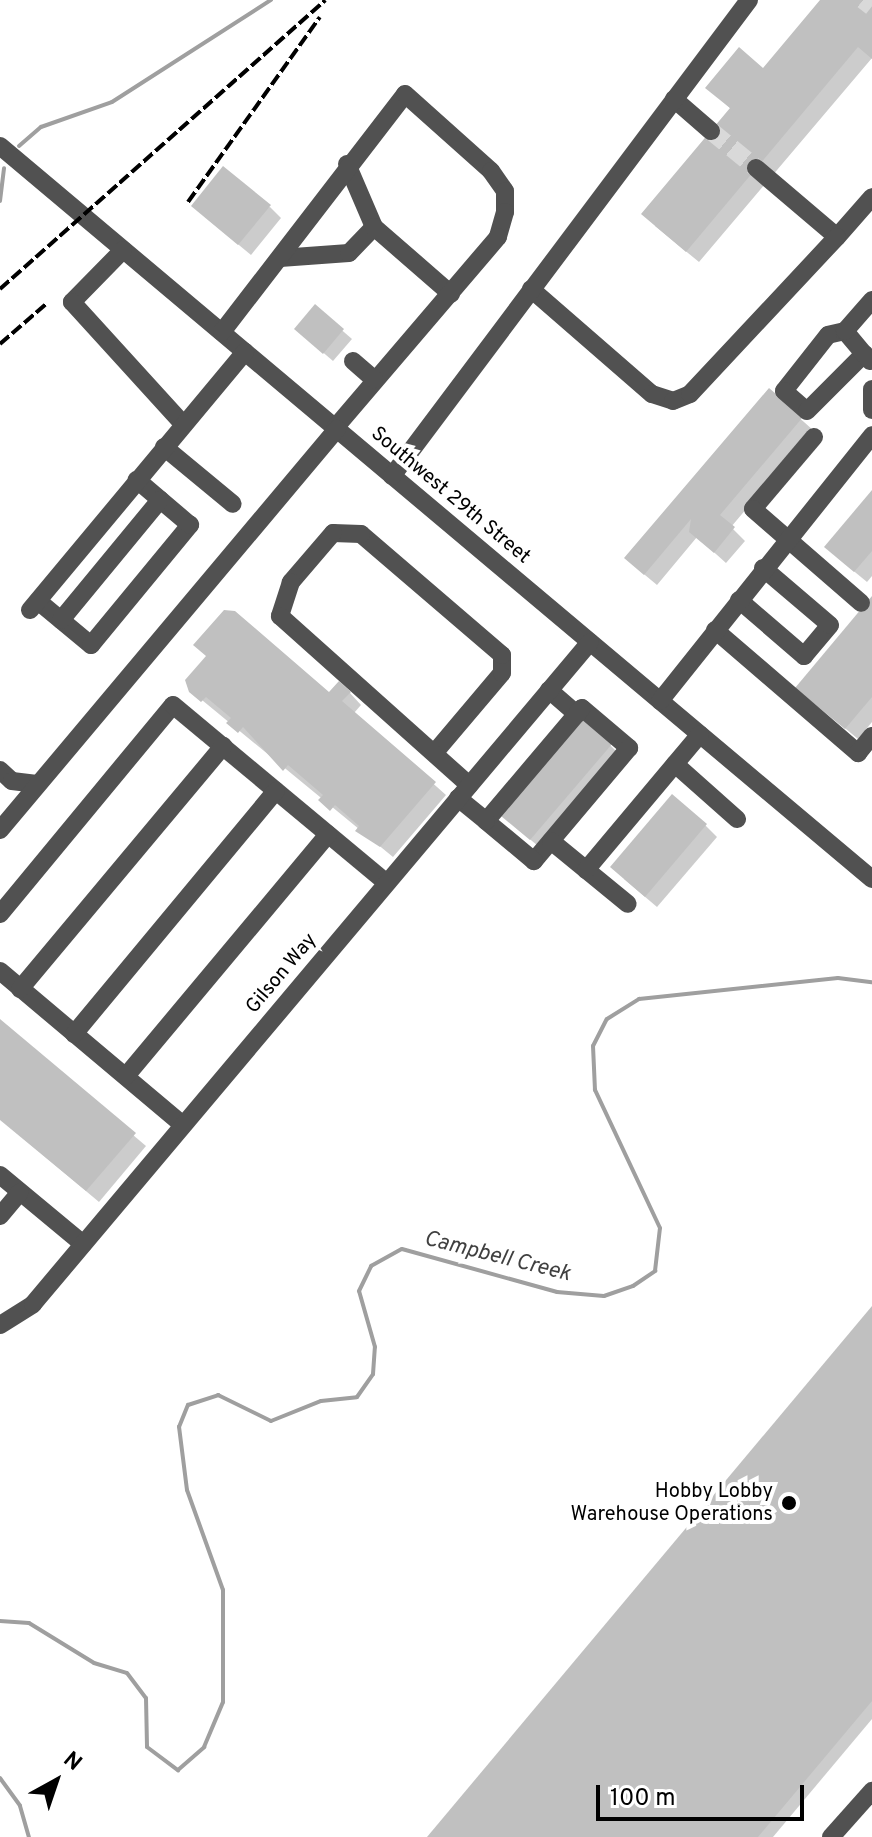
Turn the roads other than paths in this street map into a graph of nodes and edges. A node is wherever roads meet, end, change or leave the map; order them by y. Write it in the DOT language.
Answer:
graph roads {
  1 [pos="749,0"];
  2 [pos="674,99"];
  3 [pos="711,131"];
  4 [pos="0,146"];
  5 [pos="347,164"];
  6 [pos="756,168"];
  7 [pos="872,197"];
  8 [pos="374,227"];
  9 [pos="837,237"];
  10 [pos="123,250"];
  11 [pos="280,258"];
  12 [pos="531,289"];
  13 [pos="451,294"];
  14 [pos="872,300"];
  15 [pos="845,331"];
  16 [pos="222,332"];
  17 [pos="245,352"];
  18 [pos="868,358"];
  19 [pos="353,361"];
  20 [pos="374,379"];
  21 [pos="872,389"];
  22 [pos="872,410"];
  23 [pos="183,424"];
  24 [pos="336,428"];
  25 [pos="872,435"];
  26 [pos="814,437"];
  27 [pos="164,447"];
  28 [pos="392,476"];
  29 [pos="137,480"];
  30 [pos="160,500"];
  31 [pos="233,504"];
  32 [pos="787,538"];
  33 [pos="763,568"];
  34 [pos="739,600"];
  35 [pos="861,603"];
  36 [pos="61,620"];
  37 [pos="715,630"];
  38 [pos="590,642"];
  39 [pos="549,690"];
  40 [pos="660,701"];
  41 [pos="577,714"];
  42 [pos="700,734"];
  43 [pos="872,736"];
  44 [pos="223,746"];
  45 [pos="436,751"];
  46 [pos="675,764"];
  47 [pos="0,770"];
  48 [pos="37,784"];
  49 [pos="276,791"];
  50 [pos="464,791"];
  51 [pos="737,819"];
  52 [pos="486,821"];
  53 [pos="0,830"];
  54 [pos="328,834"];
  55 [pos="551,841"];
  56 [pos="586,870"];
  57 [pos="872,879"];
  58 [pos="387,883"];
  59 [pos="628,904"];
  60 [pos="0,914"];
  61 [pos="0,971"];
  62 [pos="20,989"];
  63 [pos="74,1034"];
  64 [pos="126,1076"];
  65 [pos="183,1125"];
  66 [pos="0,1175"];
  67 [pos="20,1192"];
  68 [pos="0,1216"];
  69 [pos="83,1244"];
  70 [pos="0,1325"];
  71 [pos="872,1791"];
  72 [pos="831,1837"];
  1 -- 2 [label="street"];
  2 -- 3 [label="street"];
  2 -- 12 [label="street"];
  4 -- 10 [label="street, Southwest 29th Street"];
  5 -- 8 [label="street"];
  5 -- 11 [label="street"];
  5 -- 13 [label="street"];
  6 -- 9 [label="street"];
  7 -- 9 [label="street"];
  8 -- 11 [label="street"];
  8 -- 13 [label="street"];
  9 -- 12 [label="street"];
  10 -- 16 [label="street, Southwest 29th Street"];
  10 -- 23 [label="street"];
  11 -- 16 [label="street"];
  12 -- 28 [label="street"];
  13 -- 20 [label="street"];
  14 -- 15 [label="street"];
  15 -- 18 [label="street"];
  15 -- 18 [label="street"];
  16 -- 17 [label="street, Southwest 29th Street"];
  17 -- 23 [label="street"];
  17 -- 24 [label="street, Southwest 29th Street"];
  19 -- 20 [label="street"];
  20 -- 24 [label="street"];
  21 -- 22 [label="street"];
  23 -- 27 [label="street"];
  24 -- 28 [label="street, Southwest 29th Street"];
  24 -- 48 [label="street"];
  25 -- 32 [label="street"];
  26 -- 32 [label="street"];
  27 -- 29 [label="street"];
  27 -- 31 [label="street"];
  28 -- 38 [label="street, Southwest 29th Street"];
  29 -- 30 [label="street"];
  29 -- 36 [label="street"];
  30 -- 36 [label="street"];
  30 -- 36 [label="street"];
  32 -- 33 [label="street"];
  32 -- 35 [label="street"];
  33 -- 34 [label="street"];
  33 -- 34 [label="street"];
  34 -- 37 [label="street"];
  37 -- 40 [label="street"];
  37 -- 43 [label="street"];
  38 -- 39 [label="street, Gilson Way"];
  38 -- 40 [label="street, Southwest 29th Street"];
  39 -- 41 [label="street"];
  39 -- 50 [label="street, Gilson Way"];
  40 -- 42 [label="street, Southwest 29th Street"];
  41 -- 52 [label="street"];
  41 -- 55 [label="street"];
  42 -- 46 [label="street"];
  42 -- 57 [label="street, Southwest 29th Street"];
  44 -- 49 [label="street"];
  44 -- 60 [label="street"];
  44 -- 62 [label="street"];
  45 -- 45 [label="street"];
  45 -- 50 [label="street"];
  46 -- 51 [label="street"];
  46 -- 56 [label="street"];
  47 -- 48 [label="street"];
  48 -- 53 [label="street"];
  49 -- 54 [label="street"];
  49 -- 63 [label="street"];
  50 -- 52 [label="street"];
  50 -- 58 [label="street, Gilson Way"];
  52 -- 55 [label="street"];
  54 -- 58 [label="street"];
  54 -- 64 [label="street"];
  55 -- 56 [label="street"];
  56 -- 59 [label="street"];
  58 -- 65 [label="street, Gilson Way"];
  61 -- 62 [label="street"];
  62 -- 63 [label="street"];
  63 -- 64 [label="street"];
  64 -- 65 [label="street"];
  65 -- 69 [label="street, Gilson Way"];
  66 -- 67 [label="street"];
  67 -- 68 [label="street"];
  67 -- 69 [label="street"];
  69 -- 70 [label="street, Gilson Way"];
  71 -- 72 [label="street"];
}
